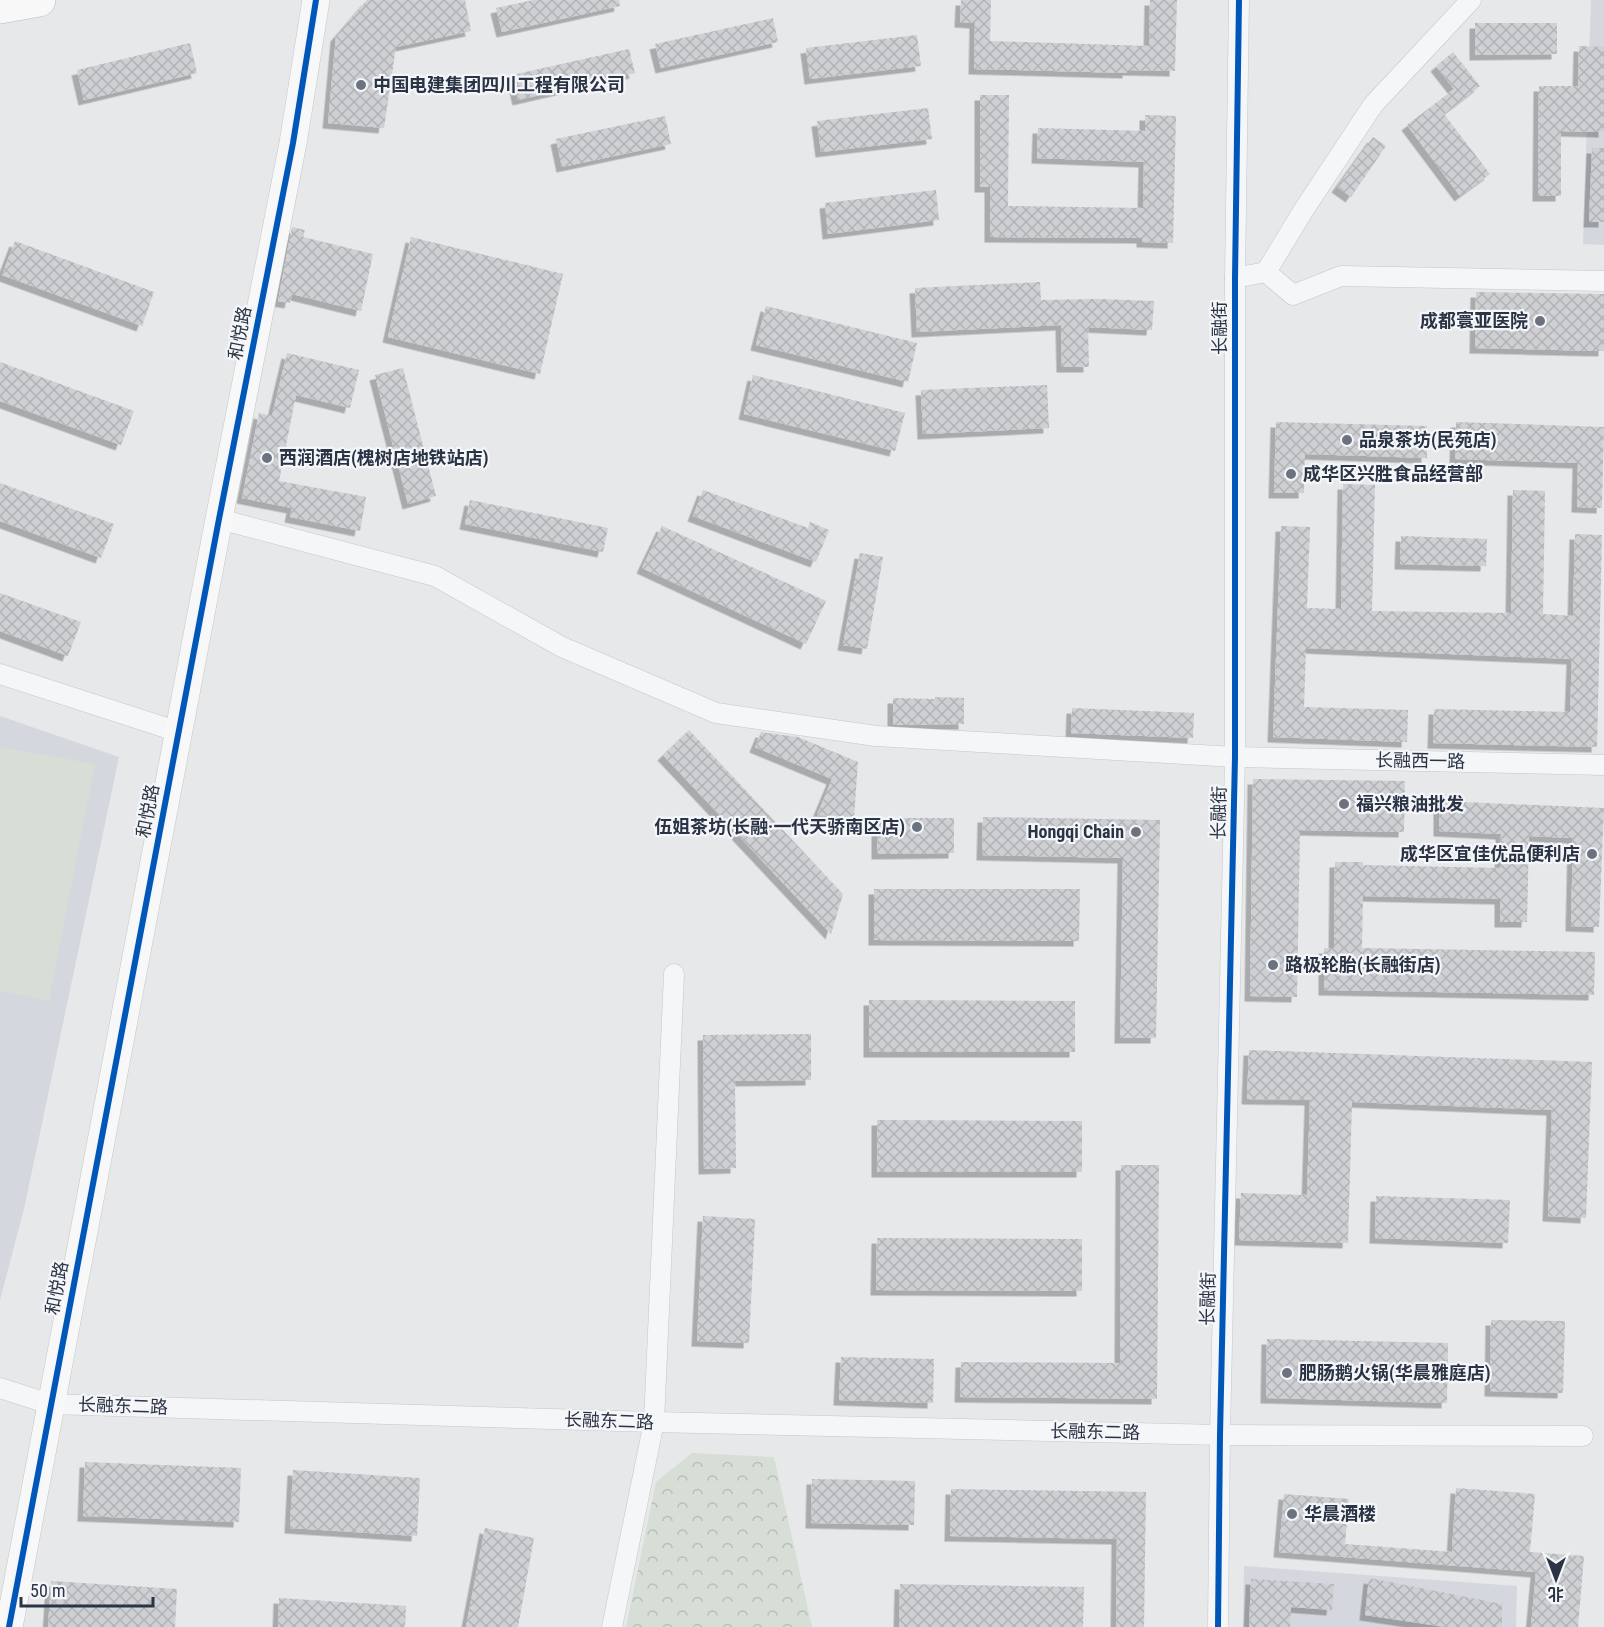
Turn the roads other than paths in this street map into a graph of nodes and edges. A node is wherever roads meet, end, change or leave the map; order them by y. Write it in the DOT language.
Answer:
graph roads {
  1 [pos="39,0"];
  2 [pos="316,0"];
  3 [pos="1239,0"];
  4 [pos="1470,0"];
  5 [pos="0,7"];
  6 [pos="1266,272"];
  7 [pos="1235,278"];
  8 [pos="1604,281"];
  9 [pos="219,519"];
  10 [pos="0,674"];
  11 [pos="179,732"];
  12 [pos="1235,756"];
  13 [pos="1604,765"];
  14 [pos="674,974"];
  15 [pos="0,1388"];
  16 [pos="50,1404"];
  17 [pos="654,1422"];
  18 [pos="1220,1436"];
  19 [pos="1583,1436"];
  20 [pos="9,1627"];
  21 [pos="612,1627"];
  22 [pos="1218,1627"];
  1 -- 5 [label="highway"];
  2 -- 9 [label="street, 和悦路"];
  3 -- 7 [label="street, 长融街"];
  4 -- 6 [label="street"];
  6 -- 7 [label="street"];
  6 -- 8 [label="street"];
  7 -- 12 [label="street, 长融街"];
  9 -- 11 [label="street, 和悦路"];
  9 -- 12 [label="street, 长融西一路"];
  10 -- 11 [label="street"];
  11 -- 16 [label="street, 和悦路"];
  12 -- 13 [label="street, 长融西一路"];
  12 -- 18 [label="street, 长融街"];
  14 -- 17 [label="street"];
  15 -- 16 [label="street, 长融东二路"];
  16 -- 17 [label="street, 长融东二路"];
  16 -- 20 [label="street, 和悦路"];
  17 -- 18 [label="street, 长融东二路"];
  17 -- 21 [label="street"];
  18 -- 19 [label="street, 长融东二路"];
  18 -- 22 [label="street, 长融街"];
}
